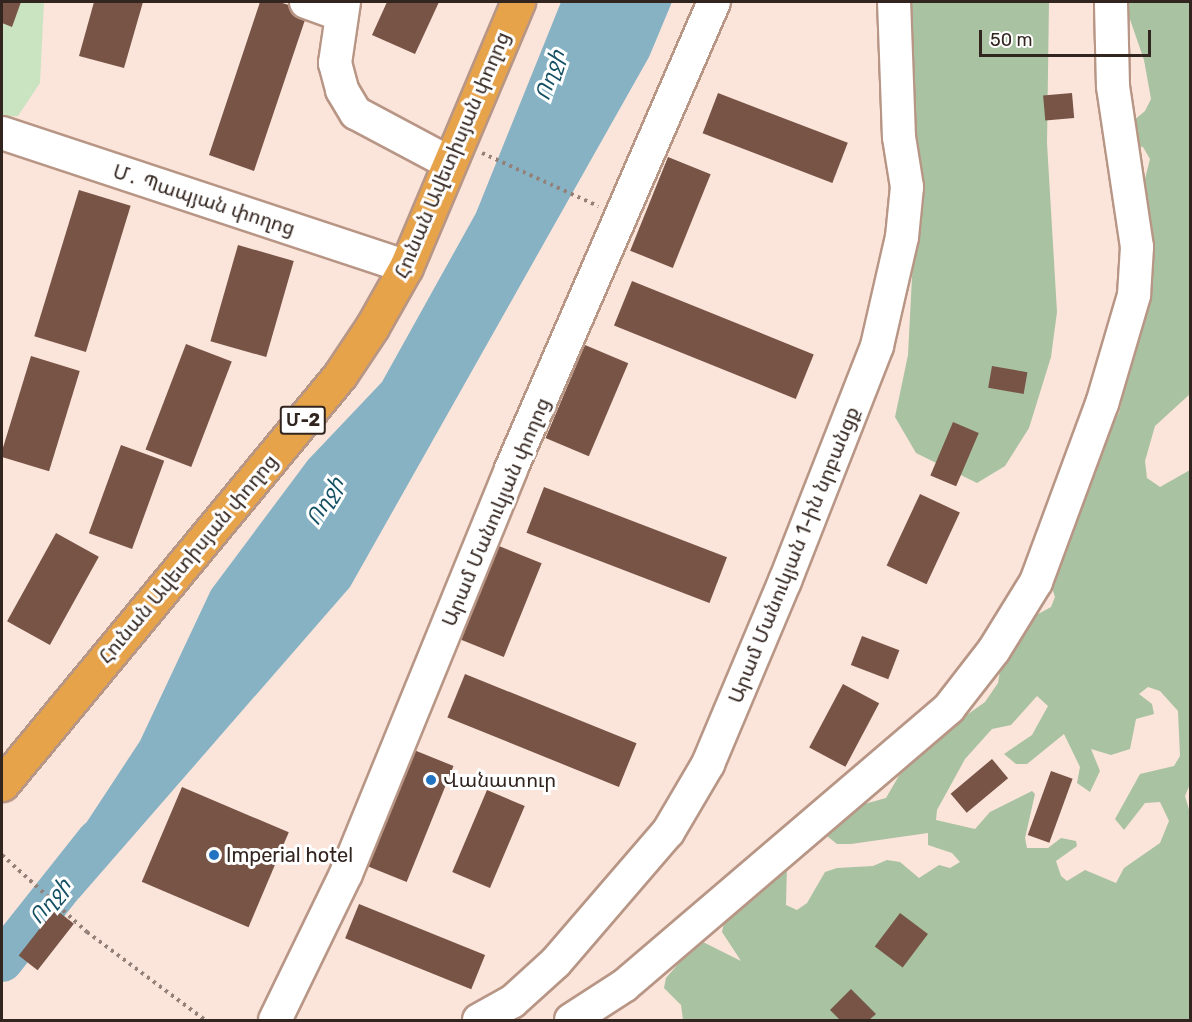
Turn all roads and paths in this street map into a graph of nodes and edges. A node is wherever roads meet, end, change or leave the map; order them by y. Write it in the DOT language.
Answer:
graph roads {
  1 [pos="306,2"];
  2 [pos="518,2"];
  3 [pos="714,2"];
  4 [pos="894,2"];
  5 [pos="1111,2"];
  6 [pos="343,8"];
  7 [pos="2,133"];
  8 [pos="463,156"];
  9 [pos="580,198"];
  10 [pos="406,267"];
  11 [pos="2,784"];
  12 [pos="2,855"];
  13 [pos="205,1020"];
  14 [pos="275,1020"];
  15 [pos="479,1020"];
  16 [pos="571,1020"];
  1 -- 6 [label="street"];
  2 -- 8 [label="highway, Հունան Ավետիսյան փողոց / Մ-2"];
  3 -- 14 [label="street, Արամ Մանուկյան փողոց"];
  4 -- 15 [label="street, Արամ Մանուկյան 1-ին նրբանցք"];
  5 -- 16 [label="street"];
  6 -- 8 [label="street"];
  7 -- 10 [label="street, Մ․ Պապյան փողոց"];
  8 -- 9 [label="path"];
  8 -- 10 [label="highway, Հունան Ավետիսյան փողոց / Մ-2"];
  10 -- 11 [label="highway, Հունան Ավետիսյան փողոց / Մ-2"];
  12 -- 13 [label="path"];
}
